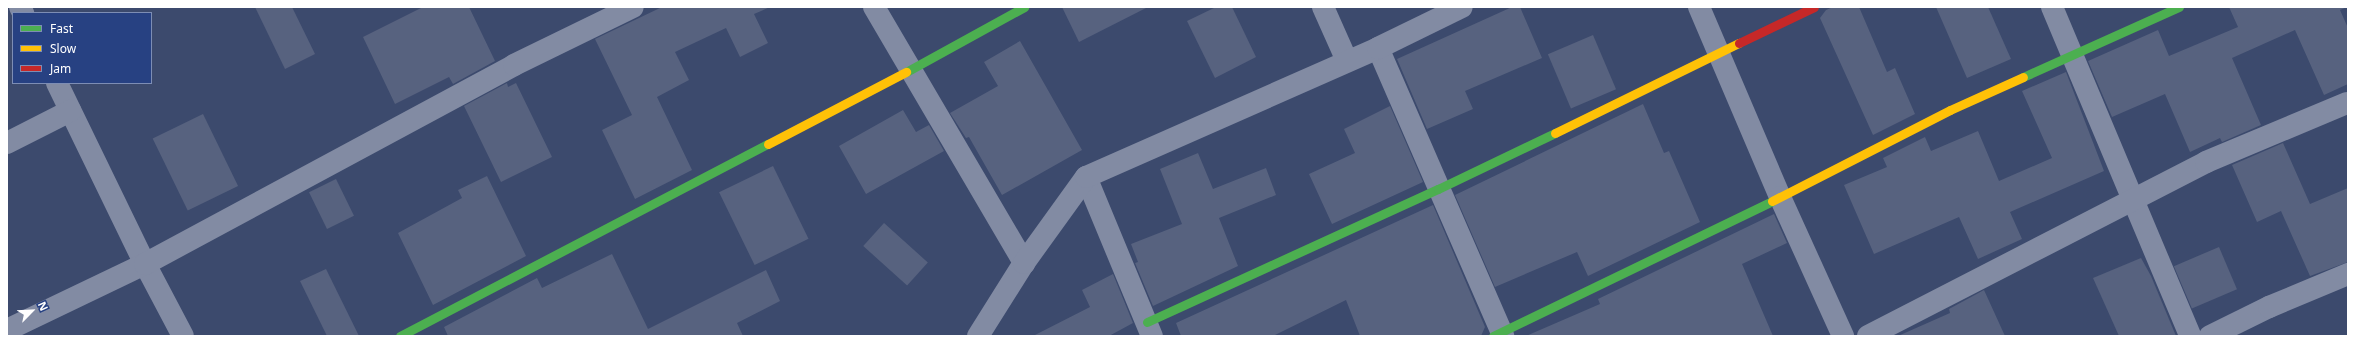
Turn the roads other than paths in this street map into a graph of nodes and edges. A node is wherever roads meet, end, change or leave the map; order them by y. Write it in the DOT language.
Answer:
graph roads {
  1 [pos="633,7"];
  2 [pos="874,7"];
  3 [pos="1024,7"];
  4 [pos="1323,7"];
  5 [pos="1462,7"];
  6 [pos="1699,7"];
  7 [pos="1814,7"];
  8 [pos="2052,7"];
  9 [pos="2179,7"];
  10 [pos="1378,48"];
  11 [pos="1719,52"];
  12 [pos="2071,55"];
  13 [pos="1347,61"];
  14 [pos="912,69"];
  15 [pos="57,84"];
  16 [pos="2347,103"];
  17 [pos="70,111"];
  18 [pos="7,143"];
  19 [pos="1086,177"];
  20 [pos="1438,189"];
  21 [pos="1780,198"];
  22 [pos="2133,200"];
  23 [pos="1024,263"];
  24 [pos="144,264"];
  25 [pos="2348,274"];
  26 [pos="1150,329"];
  27 [pos="7,330"];
  28 [pos="1499,335"];
  29 [pos="183,336"];
  30 [pos="400,336"];
  31 [pos="978,336"];
  32 [pos="1843,336"];
  33 [pos="1868,336"];
  34 [pos="2190,336"];
  35 [pos="2210,336"];
  1 -- 24 [label="street"];
  2 -- 14 [label="street"];
  3 -- 14 [label="street"];
  4 -- 13 [label="street"];
  5 -- 10 [label="street"];
  6 -- 11 [label="street"];
  7 -- 11 [label="street"];
  8 -- 12 [label="street"];
  9 -- 12 [label="street"];
  10 -- 13 [label="street"];
  10 -- 20 [label="street"];
  11 -- 20 [label="street"];
  11 -- 21 [label="street"];
  12 -- 21 [label="street"];
  12 -- 22 [label="street"];
  13 -- 19 [label="street"];
  14 -- 23 [label="street"];
  14 -- 30 [label="street"];
  15 -- 17 [label="street"];
  16 -- 22 [label="street"];
  17 -- 18 [label="street"];
  17 -- 24 [label="street"];
  19 -- 23 [label="street"];
  19 -- 26 [label="street"];
  20 -- 26 [label="street"];
  20 -- 28 [label="street"];
  21 -- 28 [label="street"];
  21 -- 32 [label="street"];
  22 -- 33 [label="street"];
  22 -- 34 [label="street"];
  23 -- 31 [label="street"];
  24 -- 27 [label="street"];
  24 -- 29 [label="street"];
  25 -- 35 [label="street"];
}
